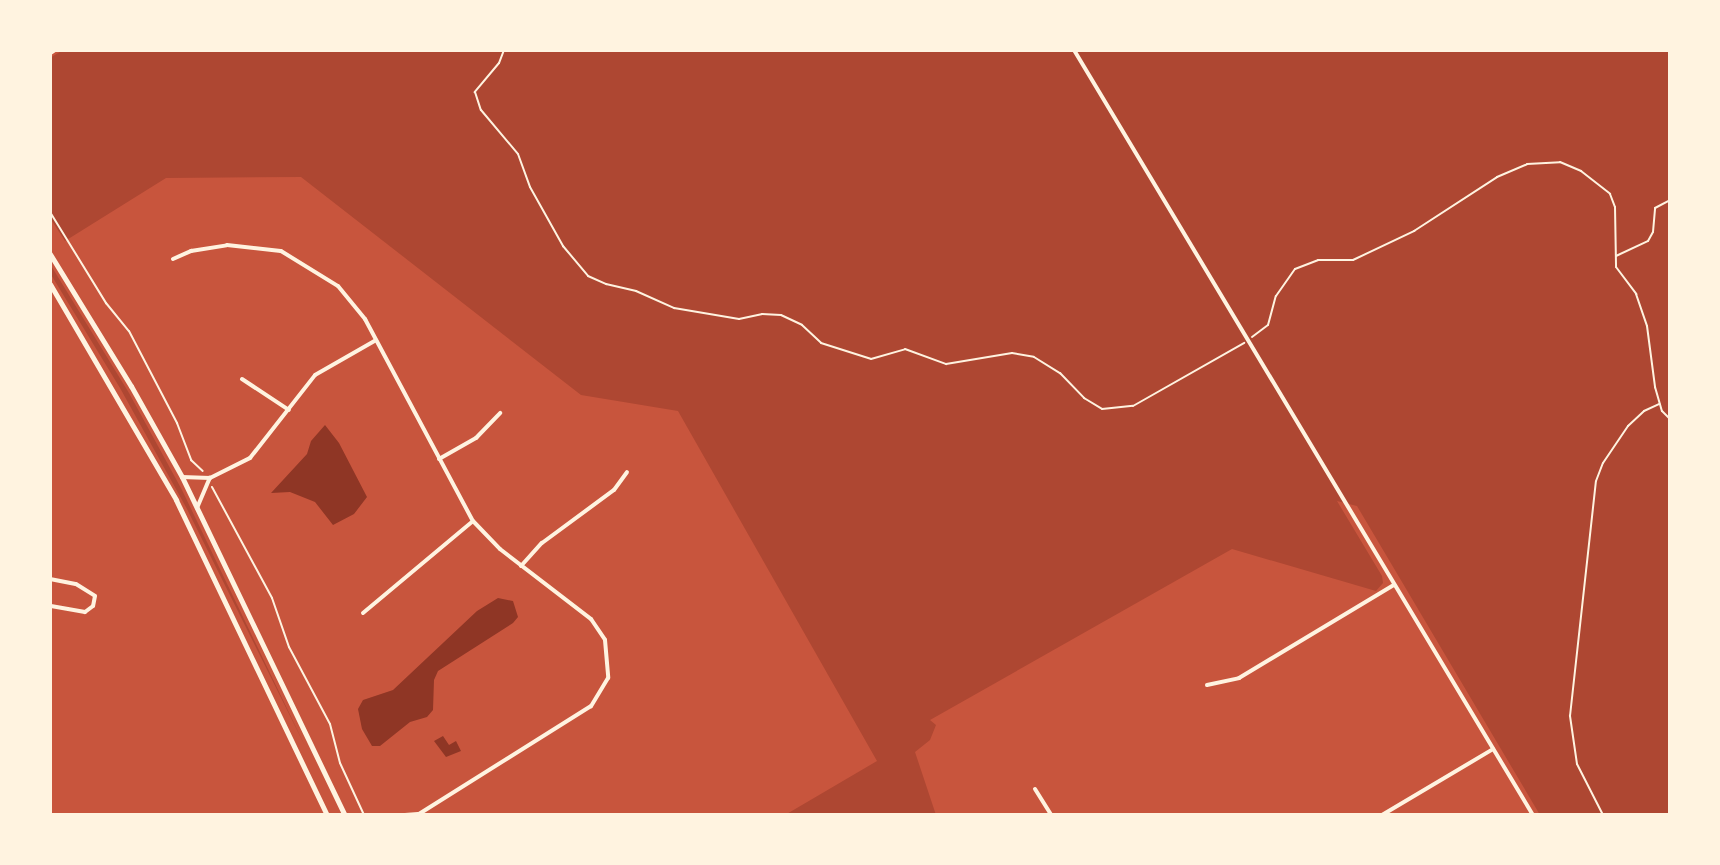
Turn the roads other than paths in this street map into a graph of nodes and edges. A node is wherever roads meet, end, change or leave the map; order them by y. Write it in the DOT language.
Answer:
graph roads {
  1 [pos="1074,50"];
  2 [pos="50,254"];
  3 [pos="173,259"];
  4 [pos="50,284"];
  5 [pos="376,340"];
  6 [pos="242,379"];
  7 [pos="289,410"];
  8 [pos="500,413"];
  9 [pos="438,460"];
  10 [pos="627,472"];
  11 [pos="182,477"];
  12 [pos="210,478"];
  13 [pos="197,508"];
  14 [pos="473,521"];
  15 [pos="521,566"];
  16 [pos="50,579"];
  17 [pos="1395,584"];
  18 [pos="50,606"];
  19 [pos="363,613"];
  20 [pos="1207,685"];
  21 [pos="1493,749"];
  22 [pos="1035,789"];
  23 [pos="327,815"];
  24 [pos="345,815"];
  25 [pos="405,815"];
  26 [pos="418,815"];
  27 [pos="1051,815"];
  28 [pos="1382,815"];
  29 [pos="1533,815"];
  1 -- 17 [label="street"];
  2 -- 11 [label="main road"];
  3 -- 5 [label="street"];
  4 -- 23 [label="main road"];
  5 -- 7 [label="street"];
  5 -- 9 [label="street"];
  6 -- 7 [label="street"];
  7 -- 12 [label="street"];
  8 -- 9 [label="street"];
  9 -- 14 [label="street"];
  10 -- 15 [label="street"];
  11 -- 12 [label="street"];
  11 -- 13 [label="main road"];
  12 -- 13 [label="street"];
  13 -- 24 [label="main road"];
  14 -- 15 [label="street"];
  14 -- 19 [label="street"];
  15 -- 26 [label="street"];
  16 -- 18 [label="street"];
  17 -- 20 [label="street"];
  17 -- 21 [label="street"];
  21 -- 28 [label="street"];
  21 -- 29 [label="street"];
  22 -- 27 [label="street"];
  25 -- 26 [label="street"];
}
